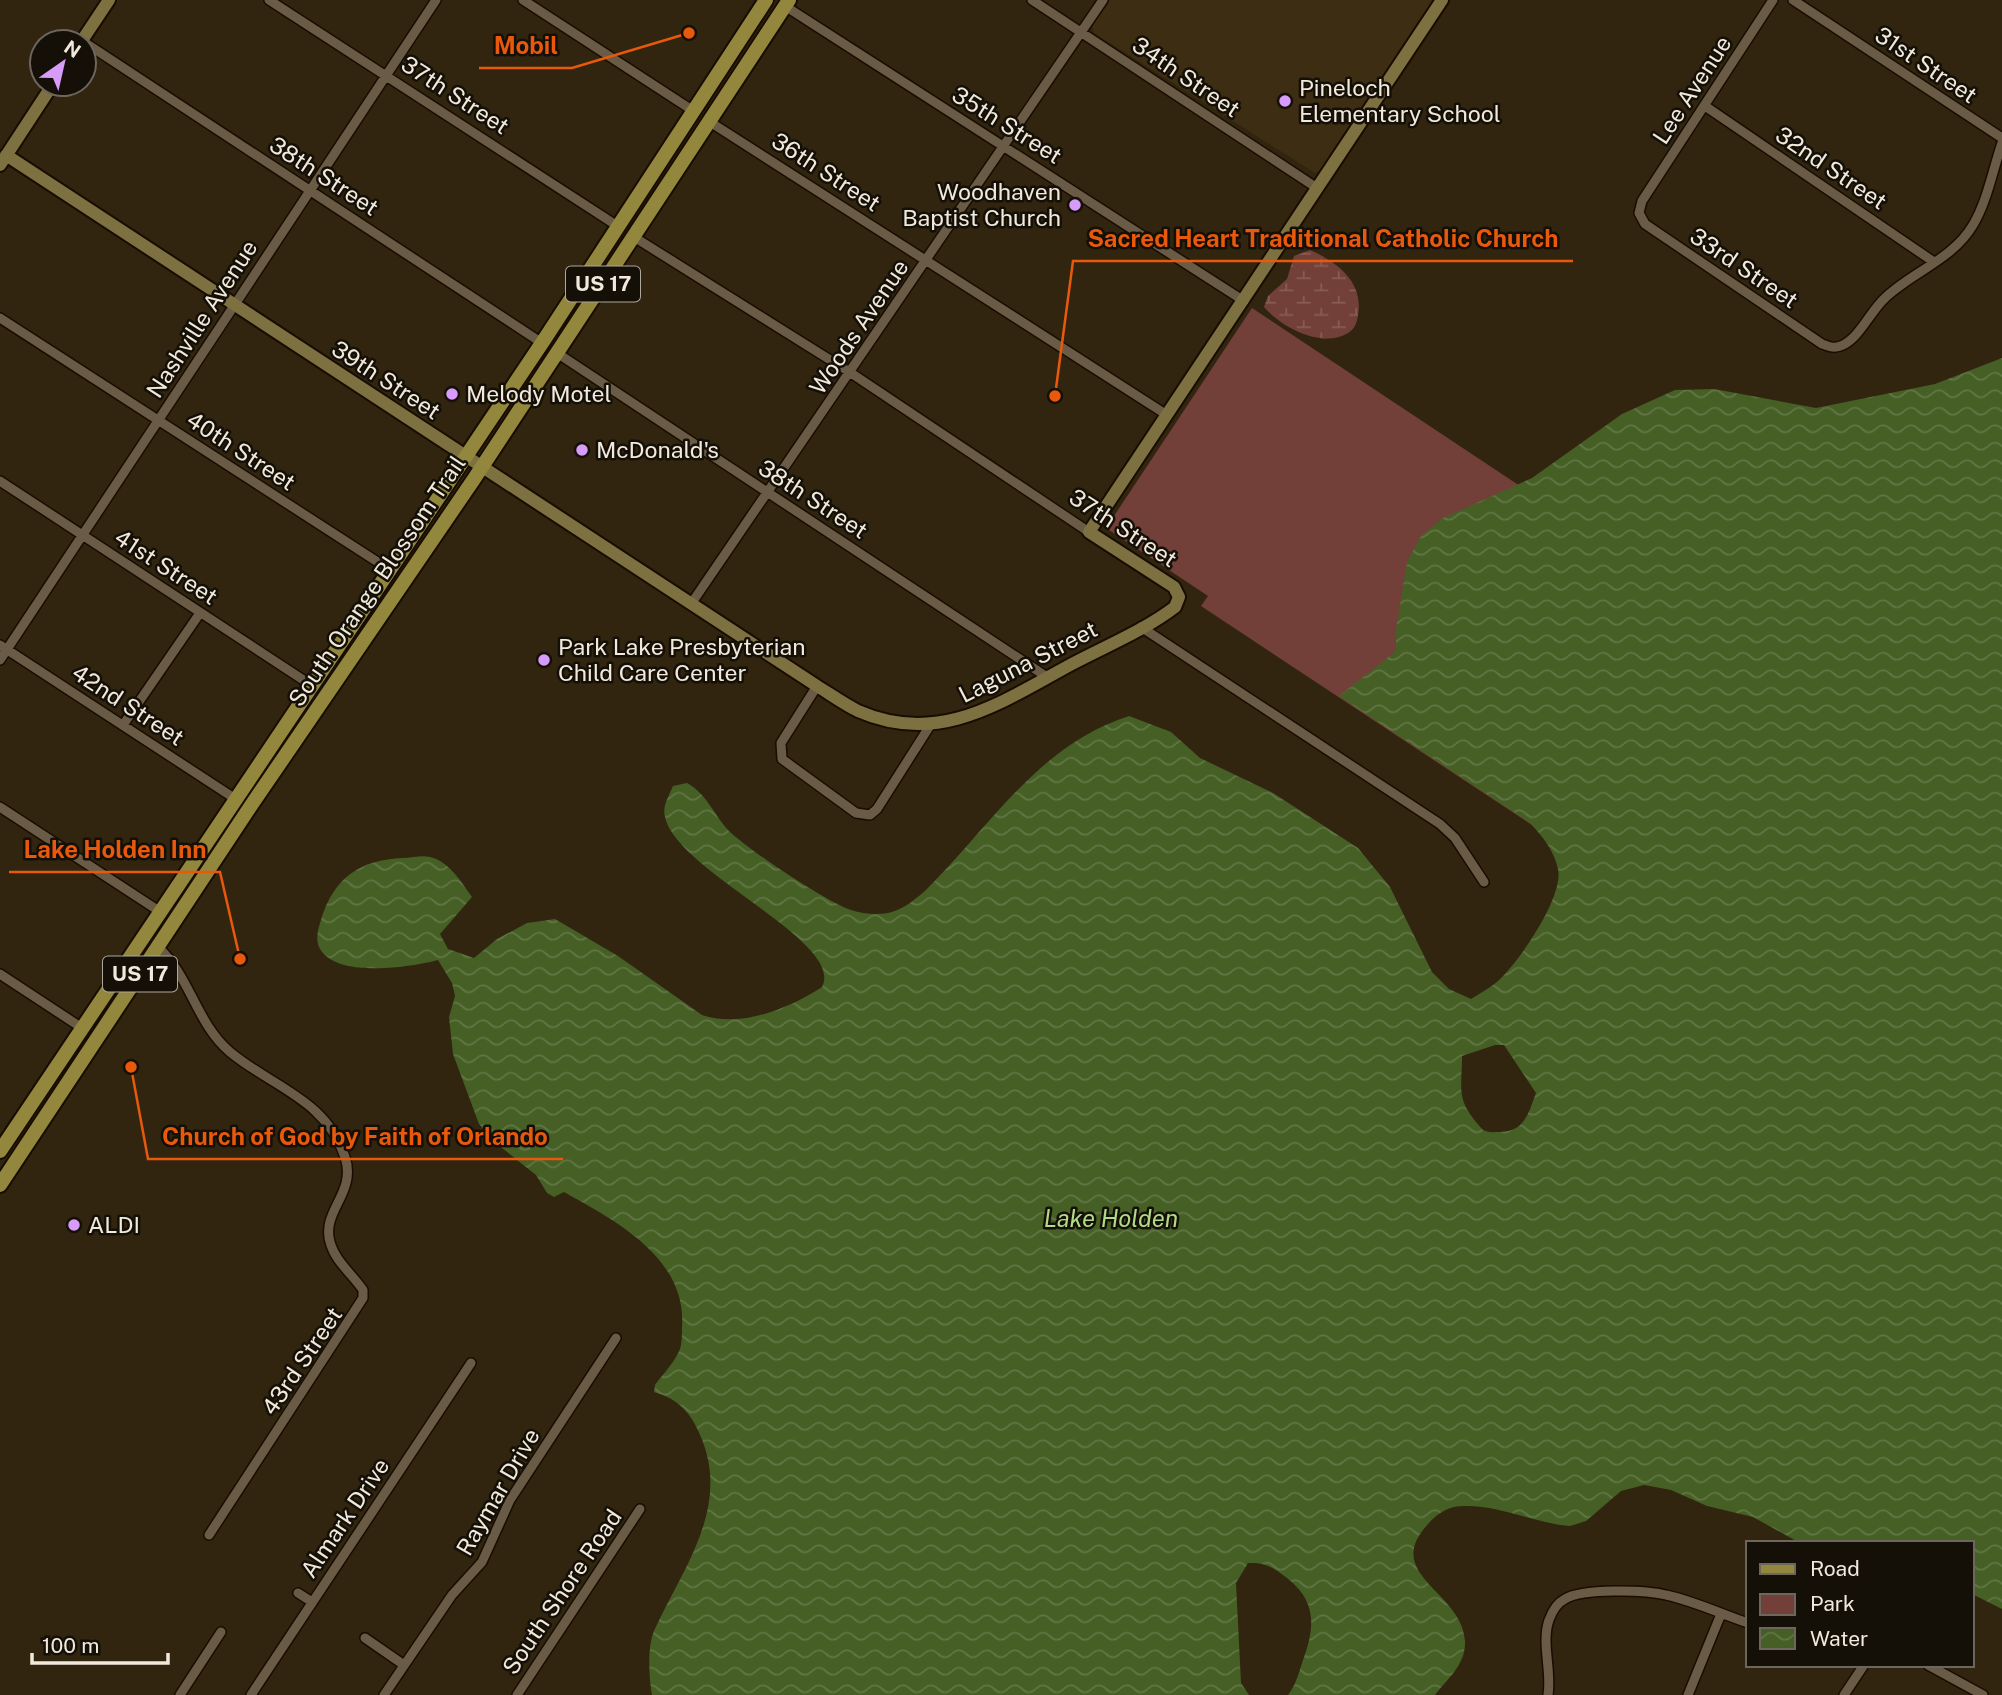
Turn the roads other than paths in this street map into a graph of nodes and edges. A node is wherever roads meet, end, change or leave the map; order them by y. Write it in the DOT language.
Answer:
graph roads {
  1 [pos="109,0"];
  2 [pos="269,0"];
  3 [pos="436,0"];
  4 [pos="523,0"];
  5 [pos="768,0"];
  6 [pos="1032,0"];
  7 [pos="1103,0"];
  8 [pos="1442,0"];
  9 [pos="1773,0"];
  10 [pos="1793,0"];
  11 [pos="786,2"];
  12 [pos="92,28"];
  13 [pos="1082,32"];
  14 [pos="98,52"];
  15 [pos="386,75"];
  16 [pos="45,98"];
  17 [pos="724,101"];
  18 [pos="1705,106"];
  19 [pos="695,112"];
  20 [pos="710,122"];
  21 [pos="2002,141"];
  22 [pos="1004,144"];
  23 [pos="3,160"];
  24 [pos="1317,188"];
  25 [pos="310,190"];
  26 [pos="1642,201"];
  27 [pos="619,227"];
  28 [pos="634,237"];
  29 [pos="928,260"];
  30 [pos="1934,262"];
  31 [pos="1244,301"];
  32 [pos="234,306"];
  33 [pos="0,318"];
  34 [pos="542,343"];
  35 [pos="557,353"];
  36 [pos="851,373"];
  37 [pos="1167,415"];
  38 [pos="159,420"];
  39 [pos="466,457"];
  40 [pos="481,467"];
  41 [pos="0,481"];
  42 [pos="769,493"];
  43 [pos="1089,532"];
  44 [pos="82,535"];
  45 [pos="390,570"];
  46 [pos="691,604"];
  47 [pos="200,613"];
  48 [pos="1141,627"];
  49 [pos="4,647"];
  50 [pos="0,660"];
  51 [pos="1047,677"];
  52 [pos="311,685"];
  53 [pos="817,686"];
  54 [pos="311,719"];
  55 [pos="123,724"];
  56 [pos="931,724"];
  57 [pos="234,798"];
  58 [pos="0,807"];
  59 [pos="1484,882"];
  60 [pos="159,911"];
  61 [pos="158,947"];
  62 [pos="0,974"];
  63 [pos="82,1027"];
  64 [pos="30,1106"];
  65 [pos="27,1144"];
  66 [pos="1,1146"];
  67 [pos="0,1170"];
  68 [pos="0,1185"];
  69 [pos="616,1338"];
  70 [pos="471,1363"];
  71 [pos="640,1509"];
  72 [pos="209,1535"];
  73 [pos="298,1593"];
  74 [pos="312,1602"];
  75 [pos="1721,1614"];
  76 [pos="1746,1622"];
  77 [pos="222,1632"];
  78 [pos="365,1638"];
  79 [pos="404,1665"];
  80 [pos="1863,1667"];
  81 [pos="1932,1667"];
  82 [pos="180,1695"];
  83 [pos="251,1695"];
  84 [pos="384,1695"];
  85 [pos="517,1695"];
  86 [pos="1548,1695"];
  87 [pos="1688,1695"];
  88 [pos="1844,1695"];
  89 [pos="1983,1695"];
  1 -- 12 [label="street"];
  2 -- 15 [label="street, 37th Street"];
  3 -- 15 [label="street, Nashville Avenue"];
  4 -- 19 [label="street"];
  5 -- 17 [label="main road"];
  5 -- 19 [label="main road, South Orange Blossom Trail / US 17"];
  6 -- 13 [label="street, 34th Street"];
  7 -- 13 [label="street, Woods Avenue"];
  8 -- 24 [label="street"];
  9 -- 18 [label="street, Lee Avenue"];
  10 -- 21 [label="street, 31st Street"];
  11 -- 17 [label="main road, South Orange Blossom Trail / US 17"];
  11 -- 22 [label="street, 35th Street"];
  13 -- 22 [label="street, Woods Avenue"];
  13 -- 24 [label="street, 34th Street"];
  14 -- 25 [label="street, 38th Street"];
  15 -- 25 [label="street, Nashville Avenue"];
  15 -- 27 [label="street, 37th Street"];
  16 -- 23 [label="street"];
  17 -- 20 [label="main road, South Orange Blossom Trail / US 17"];
  18 -- 26 [label="street, Lee Avenue"];
  18 -- 30 [label="street, 32nd Street"];
  19 -- 27 [label="main road, South Orange Blossom Trail / US 17"];
  20 -- 28 [label="main road, South Orange Blossom Trail / US 17"];
  20 -- 29 [label="street, 36th Street"];
  21 -- 30 [label="street"];
  22 -- 29 [label="street, Woods Avenue"];
  22 -- 31 [label="street, 35th Street"];
  23 -- 32 [label="street, 39th Street"];
  24 -- 31 [label="street"];
  25 -- 32 [label="street, Nashville Avenue"];
  25 -- 34 [label="street, 38th Street"];
  26 -- 30 [label="street, 33rd Street"];
  27 -- 34 [label="main road, South Orange Blossom Trail / US 17"];
  28 -- 35 [label="main road, South Orange Blossom Trail / US 17"];
  28 -- 36 [label="street, 37th Street"];
  29 -- 36 [label="street, Woods Avenue"];
  29 -- 37 [label="street, 36th Street"];
  31 -- 37 [label="street"];
  32 -- 38 [label="street, Nashville Avenue"];
  32 -- 39 [label="street, 39th Street"];
  33 -- 38 [label="street, 40th Street"];
  34 -- 39 [label="main road, South Orange Blossom Trail / US 17"];
  35 -- 40 [label="main road, South Orange Blossom Trail / US 17"];
  35 -- 42 [label="street, 38th Street"];
  36 -- 42 [label="street, Woods Avenue"];
  36 -- 43 [label="street, 37th Street"];
  37 -- 43 [label="street"];
  38 -- 44 [label="street, Nashville Avenue"];
  38 -- 45 [label="street, 40th Street"];
  39 -- 40 [label="street, 39th Street"];
  39 -- 45 [label="main road, South Orange Blossom Trail / US 17"];
  40 -- 46 [label="street, 39th Street"];
  40 -- 54 [label="main road, South Orange Blossom Trail / US 17"];
  41 -- 44 [label="street, 41st Street"];
  42 -- 46 [label="street, Woods Avenue"];
  42 -- 51 [label="street, 38th Street"];
  43 -- 48 [label="street, 37th Street"];
  44 -- 47 [label="street, 41st Street"];
  44 -- 49 [label="street, Nashville Avenue"];
  45 -- 52 [label="main road, South Orange Blossom Trail / US 17"];
  46 -- 53 [label="street, 39th Street"];
  47 -- 52 [label="street, 41st Street"];
  47 -- 55 [label="street"];
  48 -- 51 [label="street, Laguna Street"];
  48 -- 59 [label="street"];
  49 -- 50 [label="street, Nashville Avenue"];
  49 -- 55 [label="street, 42nd Street"];
  51 -- 56 [label="street, Laguna Street"];
  52 -- 54 [label="main road"];
  52 -- 57 [label="main road, South Orange Blossom Trail / US 17"];
  53 -- 56 [label="street, 39th Street"];
  53 -- 56 [label="street"];
  54 -- 61 [label="main road, South Orange Blossom Trail / US 17"];
  55 -- 57 [label="street, 42nd Street"];
  57 -- 60 [label="main road, South Orange Blossom Trail / US 17"];
  58 -- 60 [label="street"];
  60 -- 63 [label="main road, South Orange Blossom Trail / US 17"];
  61 -- 65 [label="main road, South Orange Blossom Trail / US 17"];
  61 -- 72 [label="street, 43rd Street"];
  62 -- 63 [label="street"];
  63 -- 64 [label="main road, South Orange Blossom Trail / US 17"];
  64 -- 65 [label="main road"];
  64 -- 66 [label="main road, South Orange Blossom Trail / US 17"];
  65 -- 68 [label="main road, South Orange Blossom Trail / US 17"];
  66 -- 67 [label="main road"];
  69 -- 79 [label="street, Raymar Drive"];
  70 -- 74 [label="street, Almark Drive"];
  71 -- 85 [label="street, South Shore Road"];
  73 -- 74 [label="street"];
  74 -- 83 [label="street, Almark Drive"];
  75 -- 76 [label="street"];
  75 -- 86 [label="street"];
  75 -- 87 [label="street"];
  77 -- 82 [label="street"];
  78 -- 79 [label="street"];
  79 -- 84 [label="street, Raymar Drive"];
  80 -- 88 [label="street"];
  81 -- 89 [label="street"];
}
